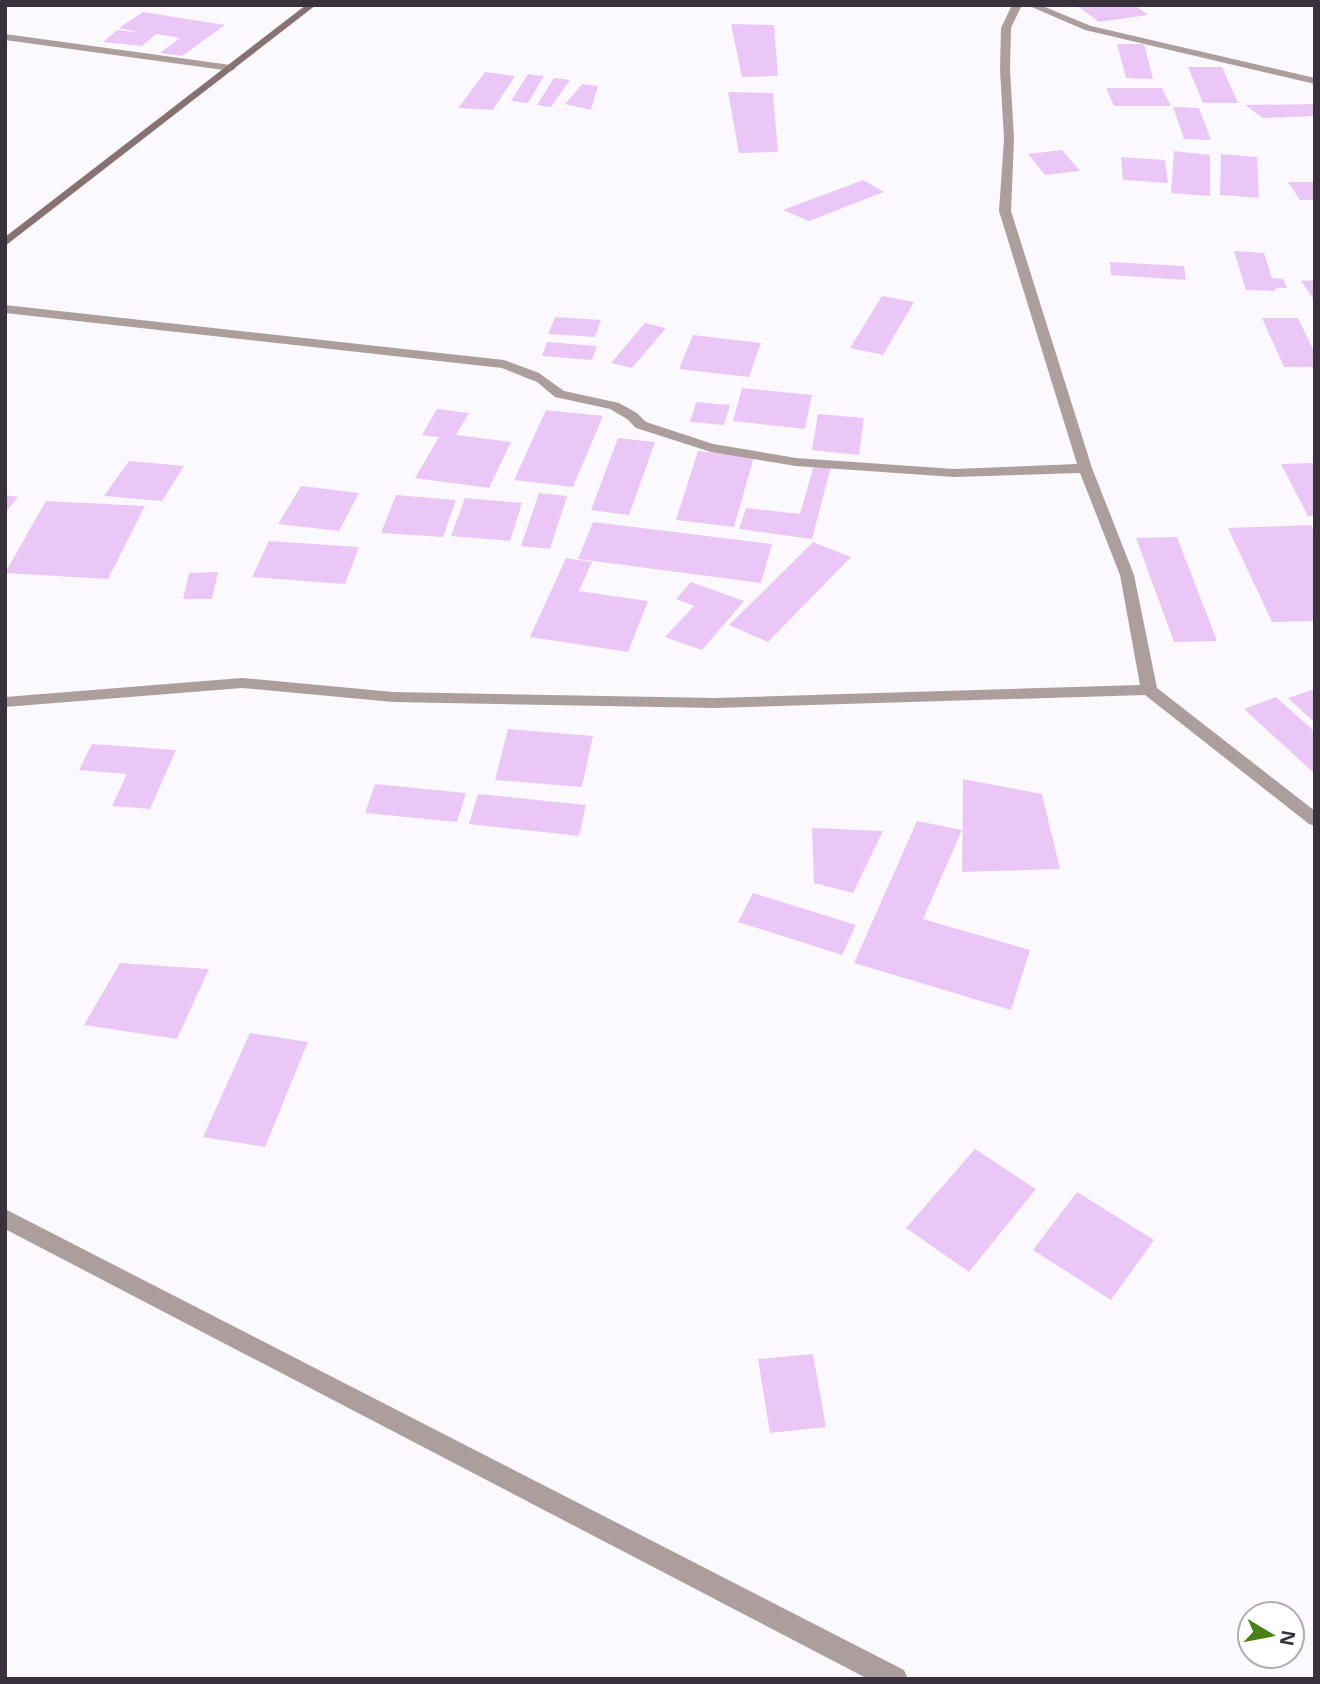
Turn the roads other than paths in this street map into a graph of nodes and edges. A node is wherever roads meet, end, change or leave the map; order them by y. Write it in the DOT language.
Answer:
graph roads {
  1 [pos="312,5"];
  2 [pos="1017,5"];
  3 [pos="1031,5"];
  4 [pos="5,37"];
  5 [pos="231,68"];
  6 [pos="1315,81"];
  7 [pos="5,243"];
  8 [pos="5,309"];
  9 [pos="1085,468"];
  10 [pos="1149,690"];
  11 [pos="5,702"];
  12 [pos="1315,820"];
  13 [pos="5,1218"];
  14 [pos="895,1679"];
  1 -- 5 [label="main road"];
  2 -- 9 [label="street"];
  3 -- 6 [label="street"];
  4 -- 5 [label="street"];
  5 -- 7 [label="main road"];
  8 -- 9 [label="street"];
  9 -- 10 [label="street"];
  10 -- 11 [label="street"];
  10 -- 12 [label="street"];
  13 -- 14 [label="street"];
}
